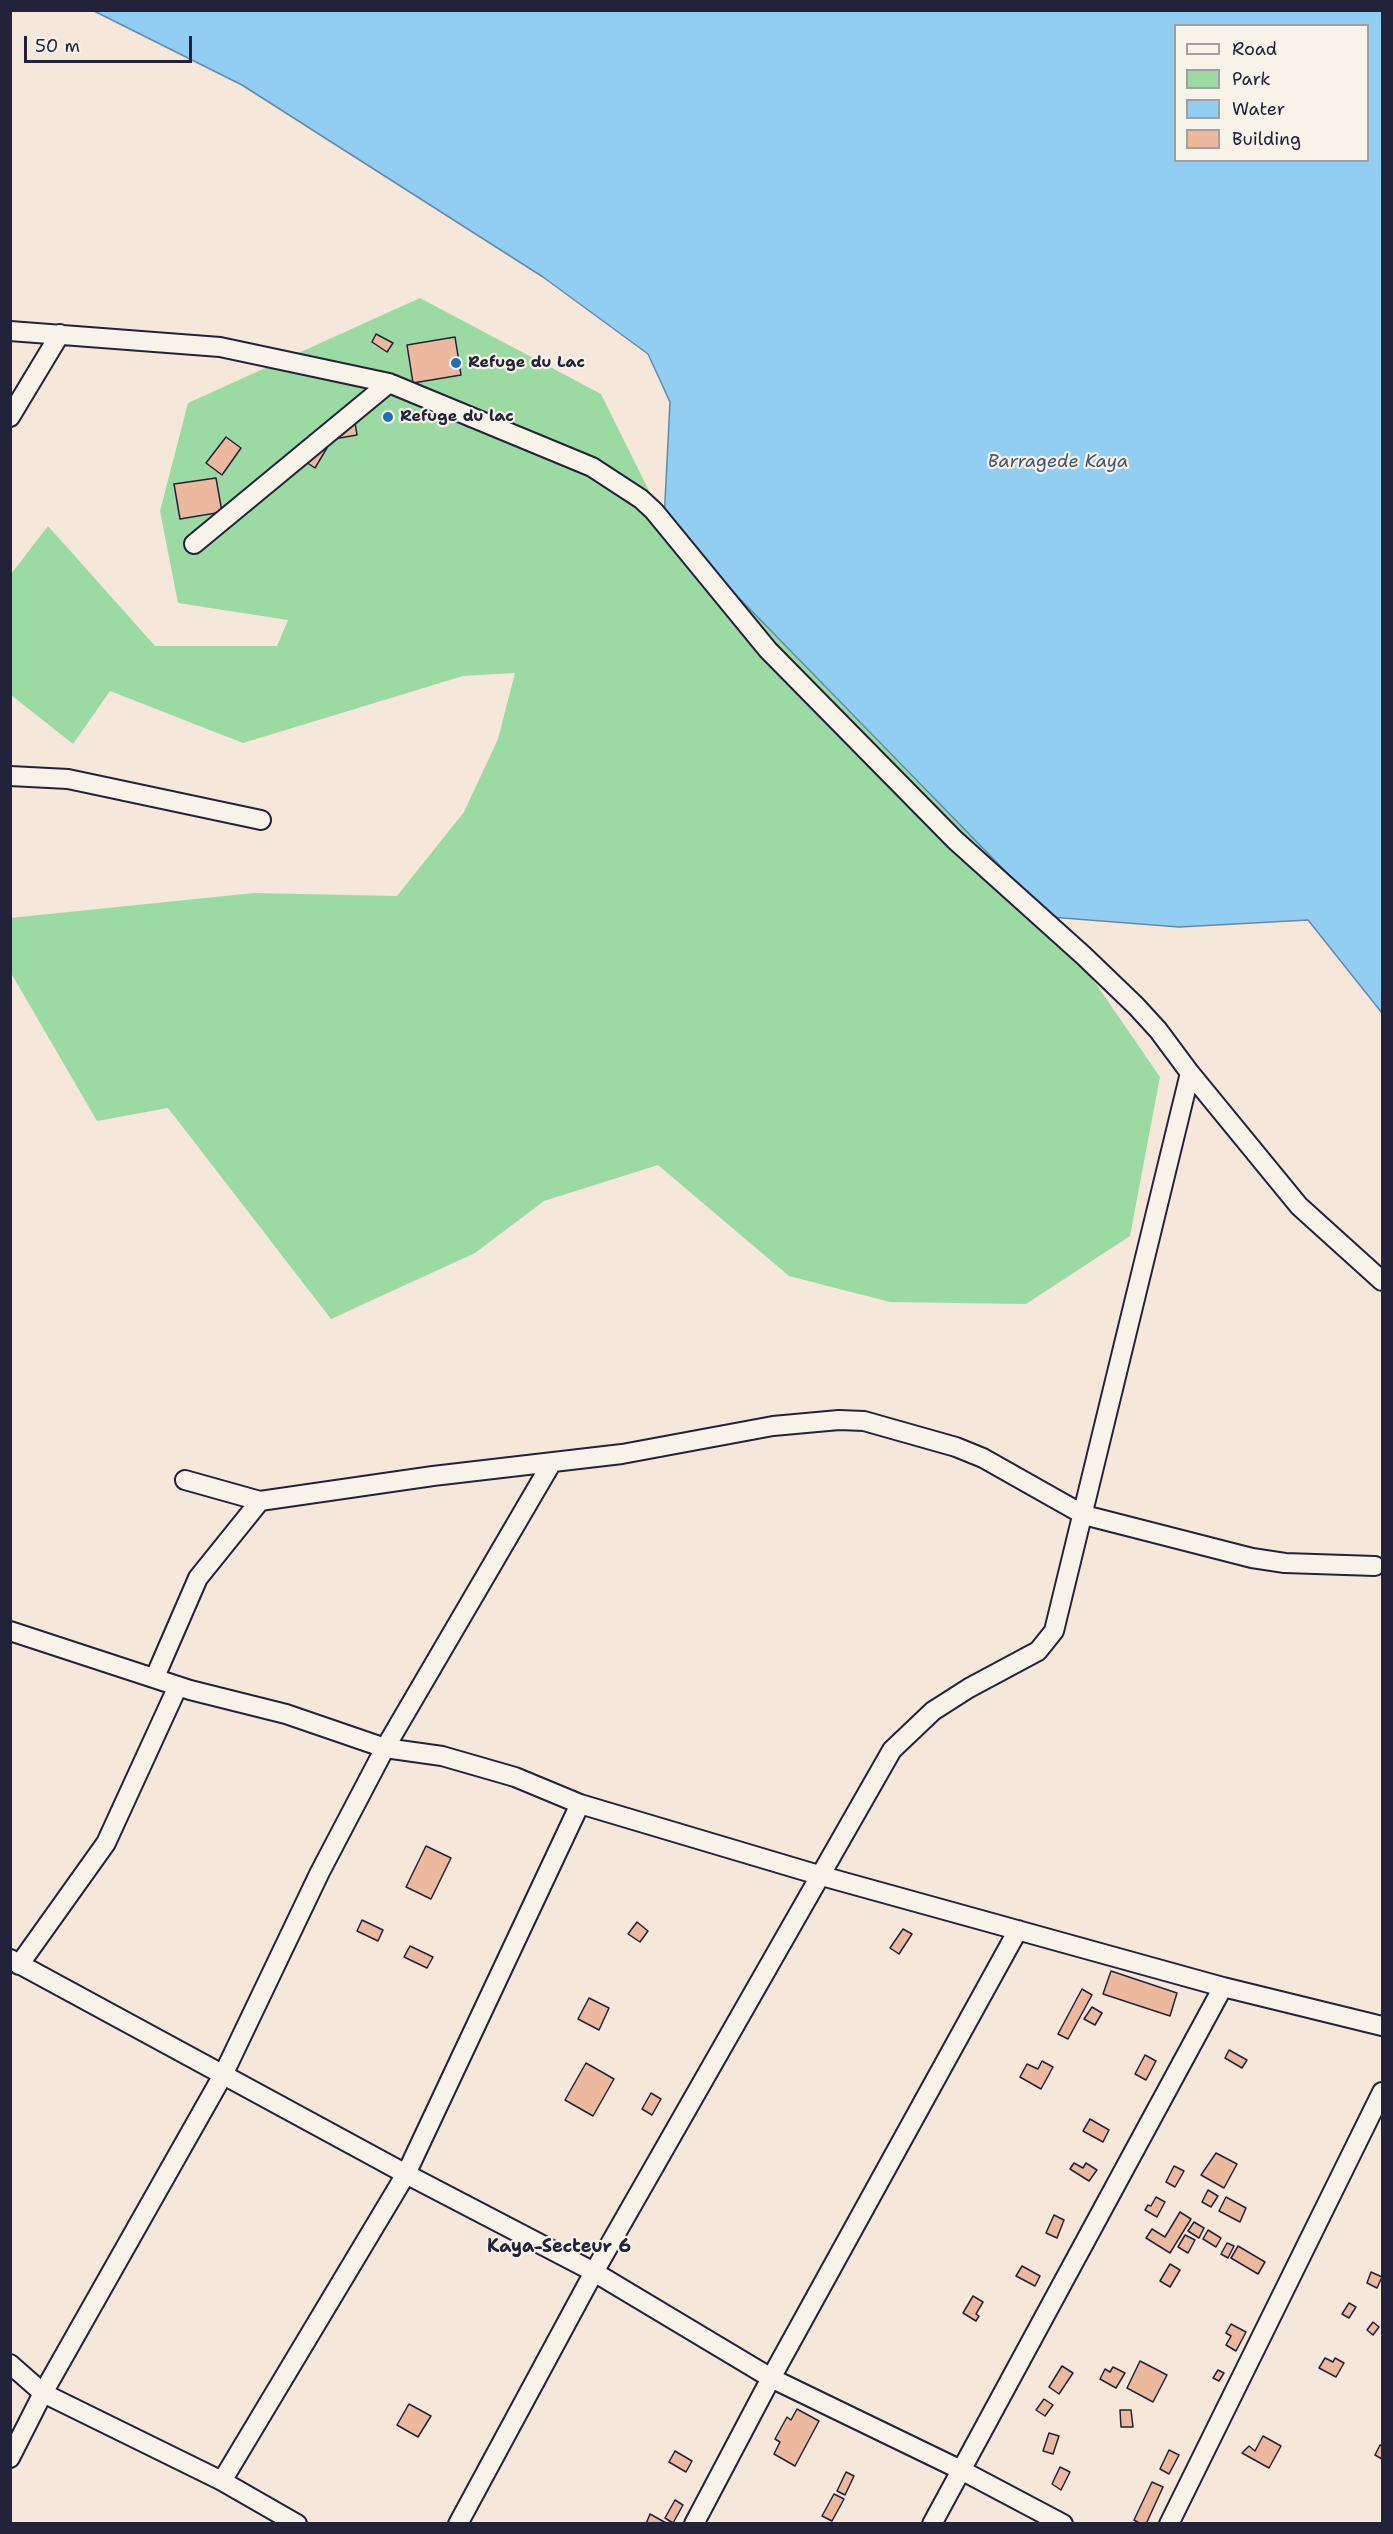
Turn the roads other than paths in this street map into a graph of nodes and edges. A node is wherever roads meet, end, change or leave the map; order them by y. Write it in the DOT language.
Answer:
graph roads {
  1 [pos="10,331"];
  2 [pos="60,334"];
  3 [pos="388,383"];
  4 [pos="10,417"];
  5 [pos="194,544"];
  6 [pos="10,776"];
  7 [pos="261,820"];
  8 [pos="1190,1073"];
  9 [pos="1383,1281"];
  10 [pos="551,1464"];
  11 [pos="185,1480"];
  12 [pos="260,1501"];
  13 [pos="1084,1515"];
  14 [pos="1375,1566"];
  15 [pos="10,1631"];
  16 [pos="155,1677"];
  17 [pos="178,1686"];
  18 [pos="385,1748"];
  19 [pos="580,1804"];
  20 [pos="822,1876"];
  21 [pos="1018,1930"];
  22 [pos="15,1962"];
  23 [pos="1223,1987"];
  24 [pos="1383,2026"];
  25 [pos="223,2075"];
  26 [pos="1383,2092"];
  27 [pos="406,2174"];
  28 [pos="594,2272"];
  29 [pos="10,2364"];
  30 [pos="771,2378"];
  31 [pos="43,2393"];
  32 [pos="10,2458"];
  33 [pos="961,2470"];
  34 [pos="222,2481"];
  35 [pos="297,2523"];
  36 [pos="459,2523"];
  37 [pos="694,2523"];
  38 [pos="932,2523"];
  39 [pos="1063,2523"];
  40 [pos="1169,2523"];
  1 -- 2 [label="street"];
  2 -- 3 [label="street"];
  2 -- 4 [label="street"];
  3 -- 5 [label="street"];
  3 -- 8 [label="street"];
  6 -- 7 [label="street"];
  8 -- 9 [label="street"];
  8 -- 13 [label="street"];
  10 -- 12 [label="street"];
  10 -- 13 [label="street"];
  10 -- 18 [label="street"];
  11 -- 12 [label="street"];
  12 -- 16 [label="street"];
  13 -- 14 [label="street"];
  13 -- 20 [label="street"];
  15 -- 16 [label="street"];
  16 -- 17 [label="street"];
  17 -- 18 [label="street"];
  17 -- 22 [label="street"];
  18 -- 19 [label="street"];
  18 -- 25 [label="street"];
  19 -- 20 [label="street"];
  19 -- 27 [label="street"];
  20 -- 21 [label="street"];
  20 -- 28 [label="street"];
  21 -- 23 [label="street"];
  21 -- 30 [label="street"];
  22 -- 25 [label="street"];
  23 -- 24 [label="street"];
  23 -- 33 [label="street"];
  25 -- 27 [label="street"];
  25 -- 31 [label="street"];
  26 -- 40 [label="street"];
  27 -- 28 [label="street"];
  27 -- 34 [label="street"];
  28 -- 30 [label="street"];
  28 -- 36 [label="street"];
  29 -- 31 [label="street"];
  30 -- 33 [label="street"];
  30 -- 37 [label="street"];
  31 -- 32 [label="street"];
  31 -- 34 [label="street"];
  33 -- 38 [label="street"];
  33 -- 39 [label="street"];
  34 -- 35 [label="street"];
}
